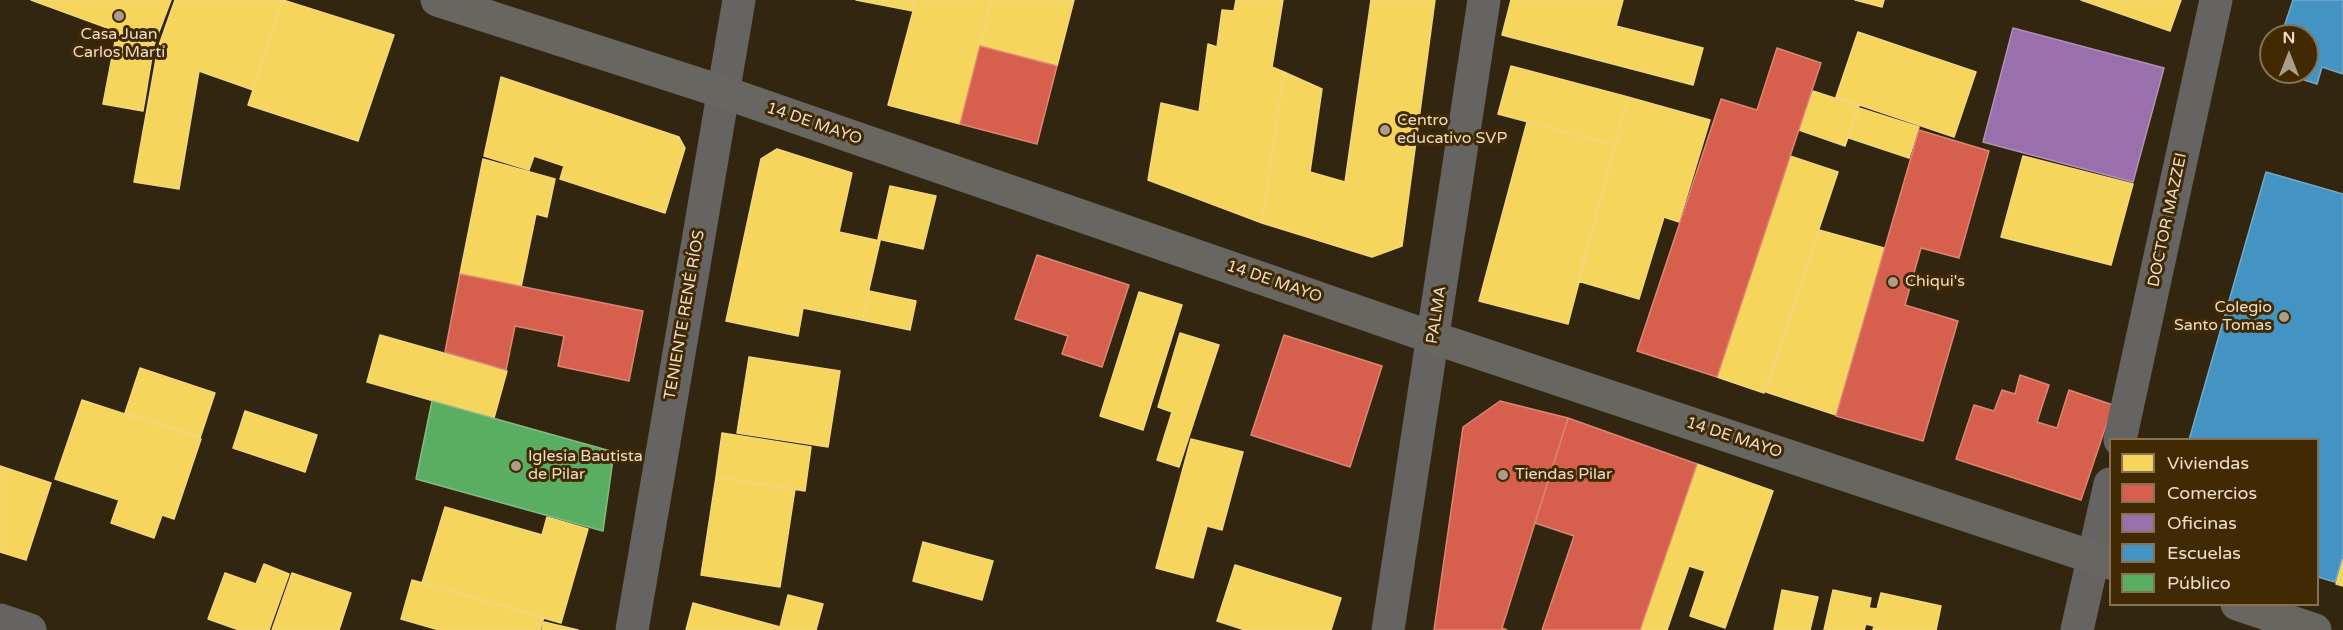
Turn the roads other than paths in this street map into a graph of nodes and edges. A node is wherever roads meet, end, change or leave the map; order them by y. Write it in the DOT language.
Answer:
graph roads {
  1 [pos="438,0"];
  2 [pos="739,0"];
  3 [pos="1484,0"];
  4 [pos="2216,0"];
  5 [pos="723,92"];
  6 [pos="1434,338"];
  7 [pos="2120,438"];
  8 [pos="2109,494"];
  9 [pos="2102,561"];
  10 [pos="2243,606"];
  11 [pos="0,620"];
  12 [pos="30,630"];
  13 [pos="632,630"];
  14 [pos="1388,630"];
  15 [pos="2077,630"];
  16 [pos="2314,630"];
  1 -- 5 [label="main road, 14 DE MAYO"];
  2 -- 5 [label="street, TENIENTE RENÉ RÍOS"];
  3 -- 6 [label="street, PALMA"];
  4 -- 7 [label="street, DOCTOR MAZZEI"];
  5 -- 6 [label="main road, 14 DE MAYO"];
  5 -- 13 [label="street, TENIENTE RENÉ RÍOS"];
  6 -- 9 [label="main road, 14 DE MAYO"];
  6 -- 14 [label="street, PALMA"];
  8 -- 9 [label="street"];
  9 -- 15 [label="street"];
  10 -- 16 [label="main road"];
  11 -- 12 [label="street"];
}
